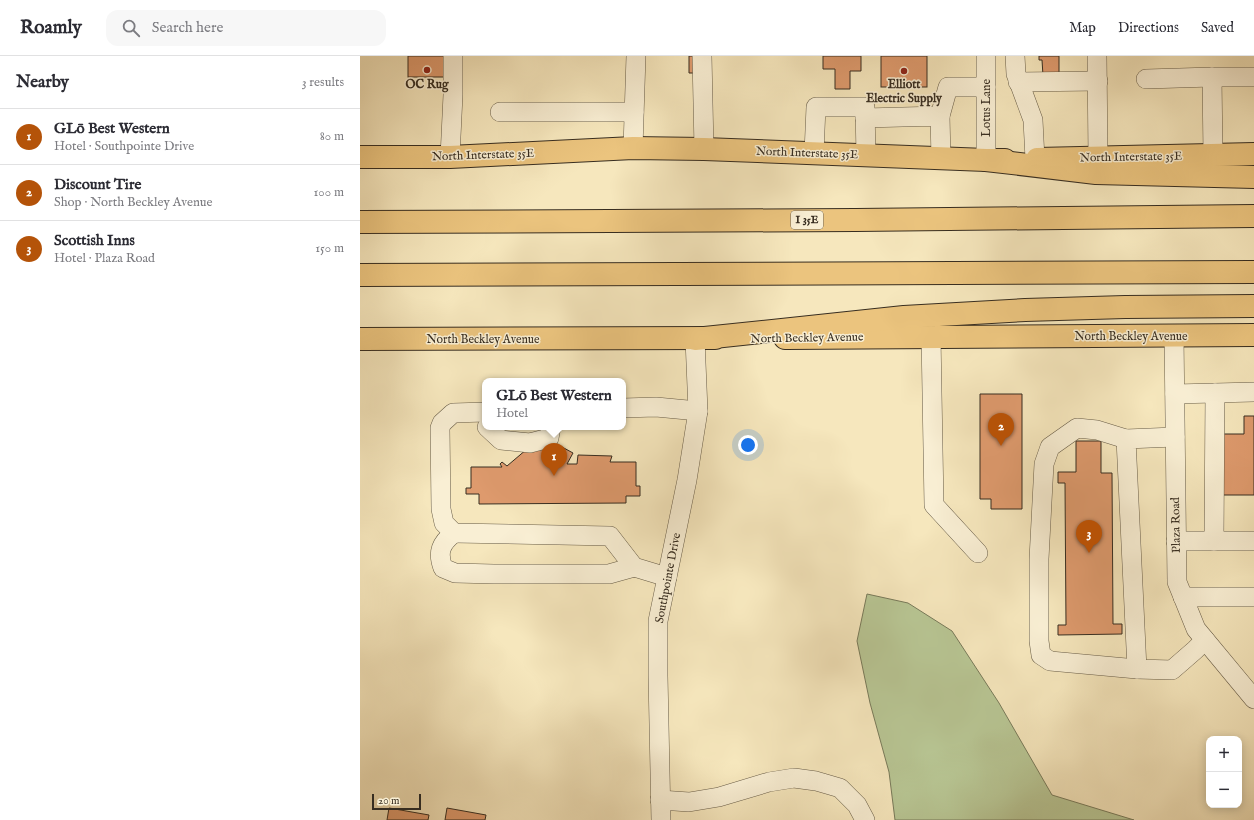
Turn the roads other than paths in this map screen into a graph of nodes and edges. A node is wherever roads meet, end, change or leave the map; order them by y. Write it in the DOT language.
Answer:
graph roads {
  1 [pos="453,56"];
  2 [pos="636,56"];
  3 [pos="702,56"];
  4 [pos="986,56"];
  5 [pos="1015,56"];
  6 [pos="1097,56"];
  7 [pos="1212,76"];
  8 [pos="1254,77"];
  9 [pos="1146,79"];
  10 [pos="1098,81"];
  11 [pos="1018,82"];
  12 [pos="986,87"];
  13 [pos="500,112"];
  14 [pos="634,112"];
  15 [pos="940,116"];
  16 [pos="865,118"];
  17 [pos="633,148"];
  18 [pos="704,149"];
  19 [pos="814,153"];
  20 [pos="1254,154"];
  21 [pos="1213,155"];
  22 [pos="866,156"];
  23 [pos="360,157"];
  24 [pos="450,157"];
  25 [pos="1098,158"];
  26 [pos="941,159"];
  27 [pos="1036,159"];
  28 [pos="986,160"];
  29 [pos="1254,177"];
  30 [pos="1254,216"];
  31 [pos="360,222"];
  32 [pos="1254,272"];
  33 [pos="360,275"];
  34 [pos="1254,306"];
  35 [pos="931,336"];
  36 [pos="1174,336"];
  37 [pos="1254,336"];
  38 [pos="695,338"];
  39 [pos="360,339"];
  40 [pos="1254,392"];
  41 [pos="1215,393"];
  42 [pos="1175,394"];
  43 [pos="626,408"];
  44 [pos="698,411"];
  45 [pos="482,419"];
  46 [pos="492,430"];
  47 [pos="550,430"];
  48 [pos="1175,437"];
  49 [pos="1126,439"];
  50 [pos="454,533"];
  51 [pos="1176,542"];
  52 [pos="1214,542"];
  53 [pos="1254,542"];
  54 [pos="978,552"];
  55 [pos="634,567"];
  56 [pos="667,577"];
  57 [pos="1183,597"];
  58 [pos="1254,598"];
  59 [pos="1205,640"];
  60 [pos="1137,669"];
  61 [pos="1252,694"];
  62 [pos="660,800"];
  63 [pos="661,820"];
  64 [pos="865,820"];
  1 -- 24 [label="street"];
  2 -- 14 [label="street"];
  3 -- 18 [label="street"];
  4 -- 12 [label="street, Lotus Lane"];
  5 -- 11 [label="street"];
  6 -- 10 [label="street"];
  7 -- 8 [label="street"];
  7 -- 9 [label="street"];
  7 -- 21 [label="street"];
  10 -- 11 [label="street"];
  10 -- 25 [label="street"];
  11 -- 27 [label="street"];
  12 -- 15 [label="street"];
  12 -- 28 [label="street, Lotus Lane"];
  13 -- 14 [label="street"];
  14 -- 17 [label="street"];
  15 -- 16 [label="street"];
  15 -- 26 [label="street"];
  16 -- 19 [label="street"];
  16 -- 22 [label="street"];
  17 -- 18 [label="main road, North Interstate 35E"];
  17 -- 24 [label="main road, North Interstate 35E"];
  18 -- 19 [label="main road, North Interstate 35E"];
  19 -- 22 [label="main road, North Interstate 35E"];
  20 -- 21 [label="main road, North Interstate 35E"];
  21 -- 25 [label="main road, North Interstate 35E"];
  22 -- 26 [label="main road, North Interstate 35E"];
  23 -- 24 [label="main road, North Interstate 35E"];
  25 -- 27 [label="main road, North Interstate 35E"];
  26 -- 28 [label="main road, North Interstate 35E"];
  27 -- 28 [label="main road, North Interstate 35E"];
  28 -- 29 [label="main road"];
  30 -- 31 [label="main road, I 35E"];
  32 -- 33 [label="main road"];
  34 -- 38 [label="main road"];
  35 -- 36 [label="main road, North Beckley Avenue"];
  35 -- 38 [label="main road, North Beckley Avenue"];
  35 -- 54 [label="street"];
  36 -- 37 [label="main road, North Beckley Avenue"];
  36 -- 42 [label="street, Plaza Road"];
  38 -- 39 [label="main road, North Beckley Avenue"];
  38 -- 44 [label="street, Southpointe Drive"];
  40 -- 41 [label="street"];
  41 -- 42 [label="street"];
  41 -- 52 [label="street"];
  42 -- 48 [label="street, Plaza Road"];
  43 -- 44 [label="street"];
  44 -- 56 [label="street, Southpointe Drive"];
  45 -- 50 [label="street"];
  46 -- 47 [label="street"];
  48 -- 49 [label="street"];
  48 -- 51 [label="street, Plaza Road"];
  49 -- 60 [label="street"];
  49 -- 60 [label="street"];
  50 -- 55 [label="street"];
  50 -- 55 [label="street"];
  51 -- 52 [label="street"];
  51 -- 57 [label="street, Plaza Road"];
  52 -- 53 [label="street"];
  55 -- 56 [label="street"];
  56 -- 62 [label="street, Southpointe Drive"];
  57 -- 58 [label="street"];
  57 -- 59 [label="street, Plaza Road"];
  59 -- 60 [label="street"];
  59 -- 61 [label="street, Plaza Road"];
  62 -- 63 [label="street, Southpointe Drive"];
  62 -- 64 [label="street"];
}
